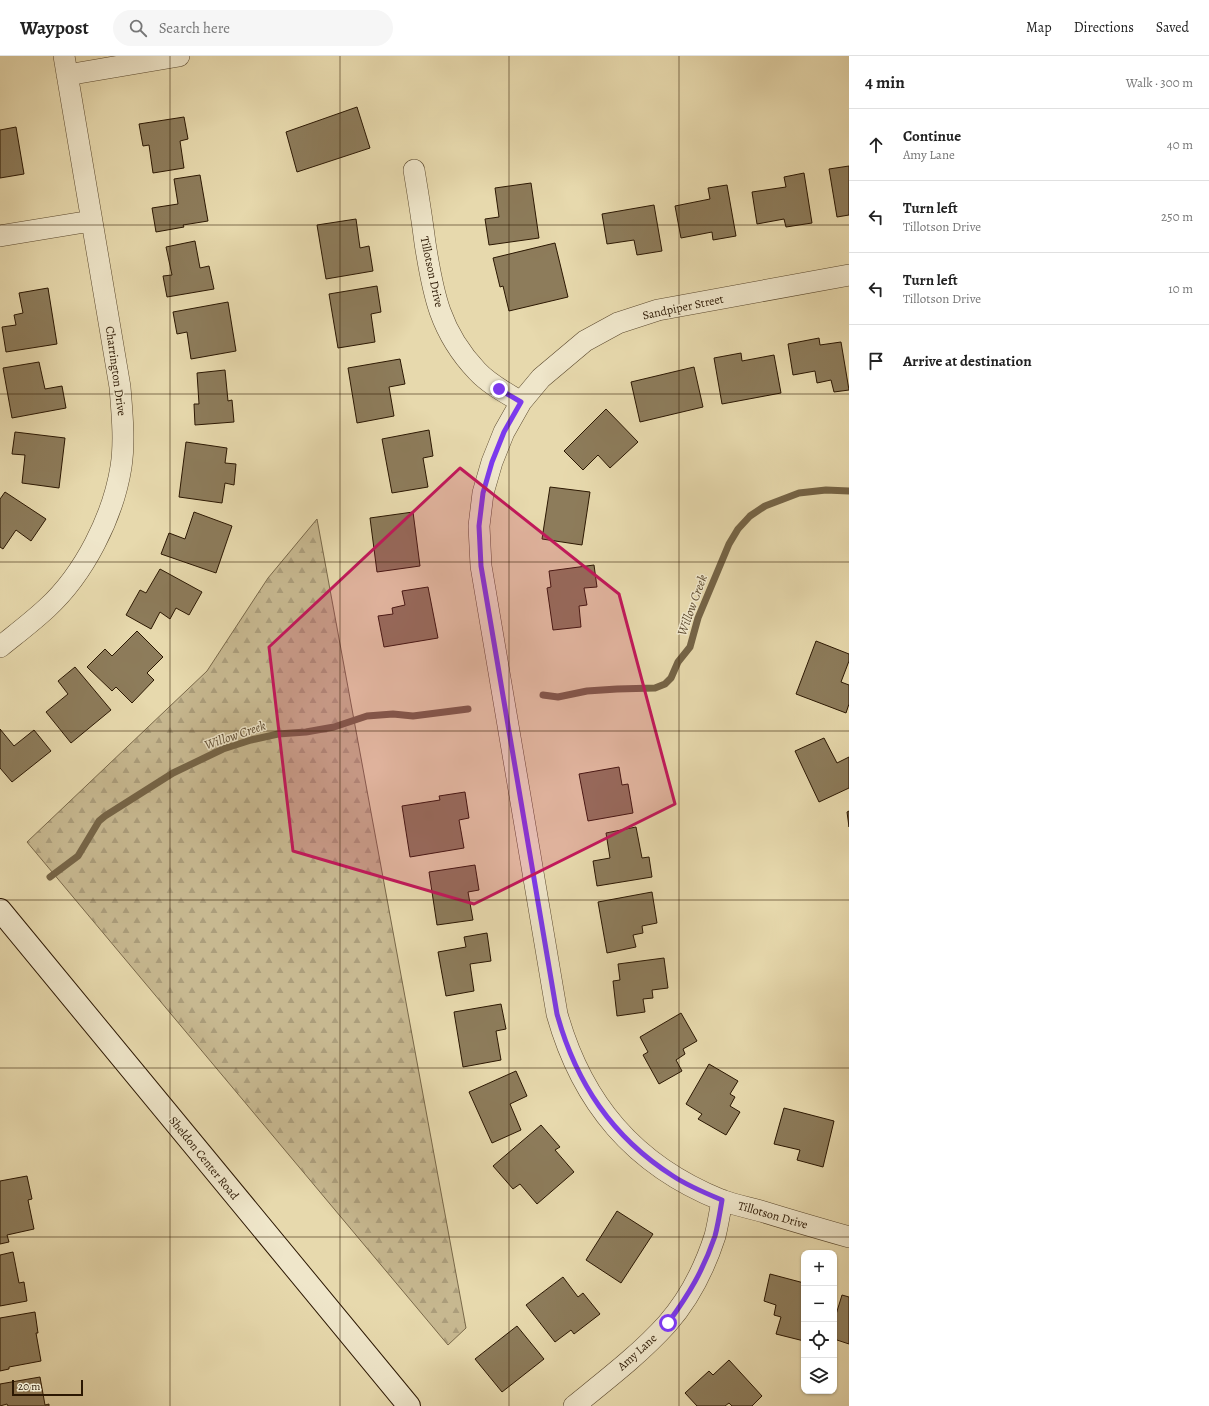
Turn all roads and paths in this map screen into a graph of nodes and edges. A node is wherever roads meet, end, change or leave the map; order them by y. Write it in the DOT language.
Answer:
graph roads {
  1 [pos="179,56"];
  2 [pos="65,65"];
  3 [pos="414,170"];
  4 [pos="91,221"];
  5 [pos="0,236"];
  6 [pos="849,275"];
  7 [pos="521,402"];
  8 [pos="0,647"];
  9 [pos="0,910"];
  10 [pos="722,1200"];
  11 [pos="849,1237"];
  12 [pos="409,1406"];
  13 [pos="574,1406"];
  1 -- 2 [label="street"];
  2 -- 4 [label="street, Charrington Drive"];
  3 -- 7 [label="street, Tillotson Drive"];
  4 -- 5 [label="street"];
  4 -- 8 [label="street, Charrington Drive"];
  6 -- 7 [label="street, Sandpiper Street"];
  7 -- 10 [label="street, Tillotson Drive"];
  9 -- 12 [label="main road, Sheldon Center Road"];
  10 -- 11 [label="street, Tillotson Drive"];
  10 -- 13 [label="street, Amy Lane"];
}
